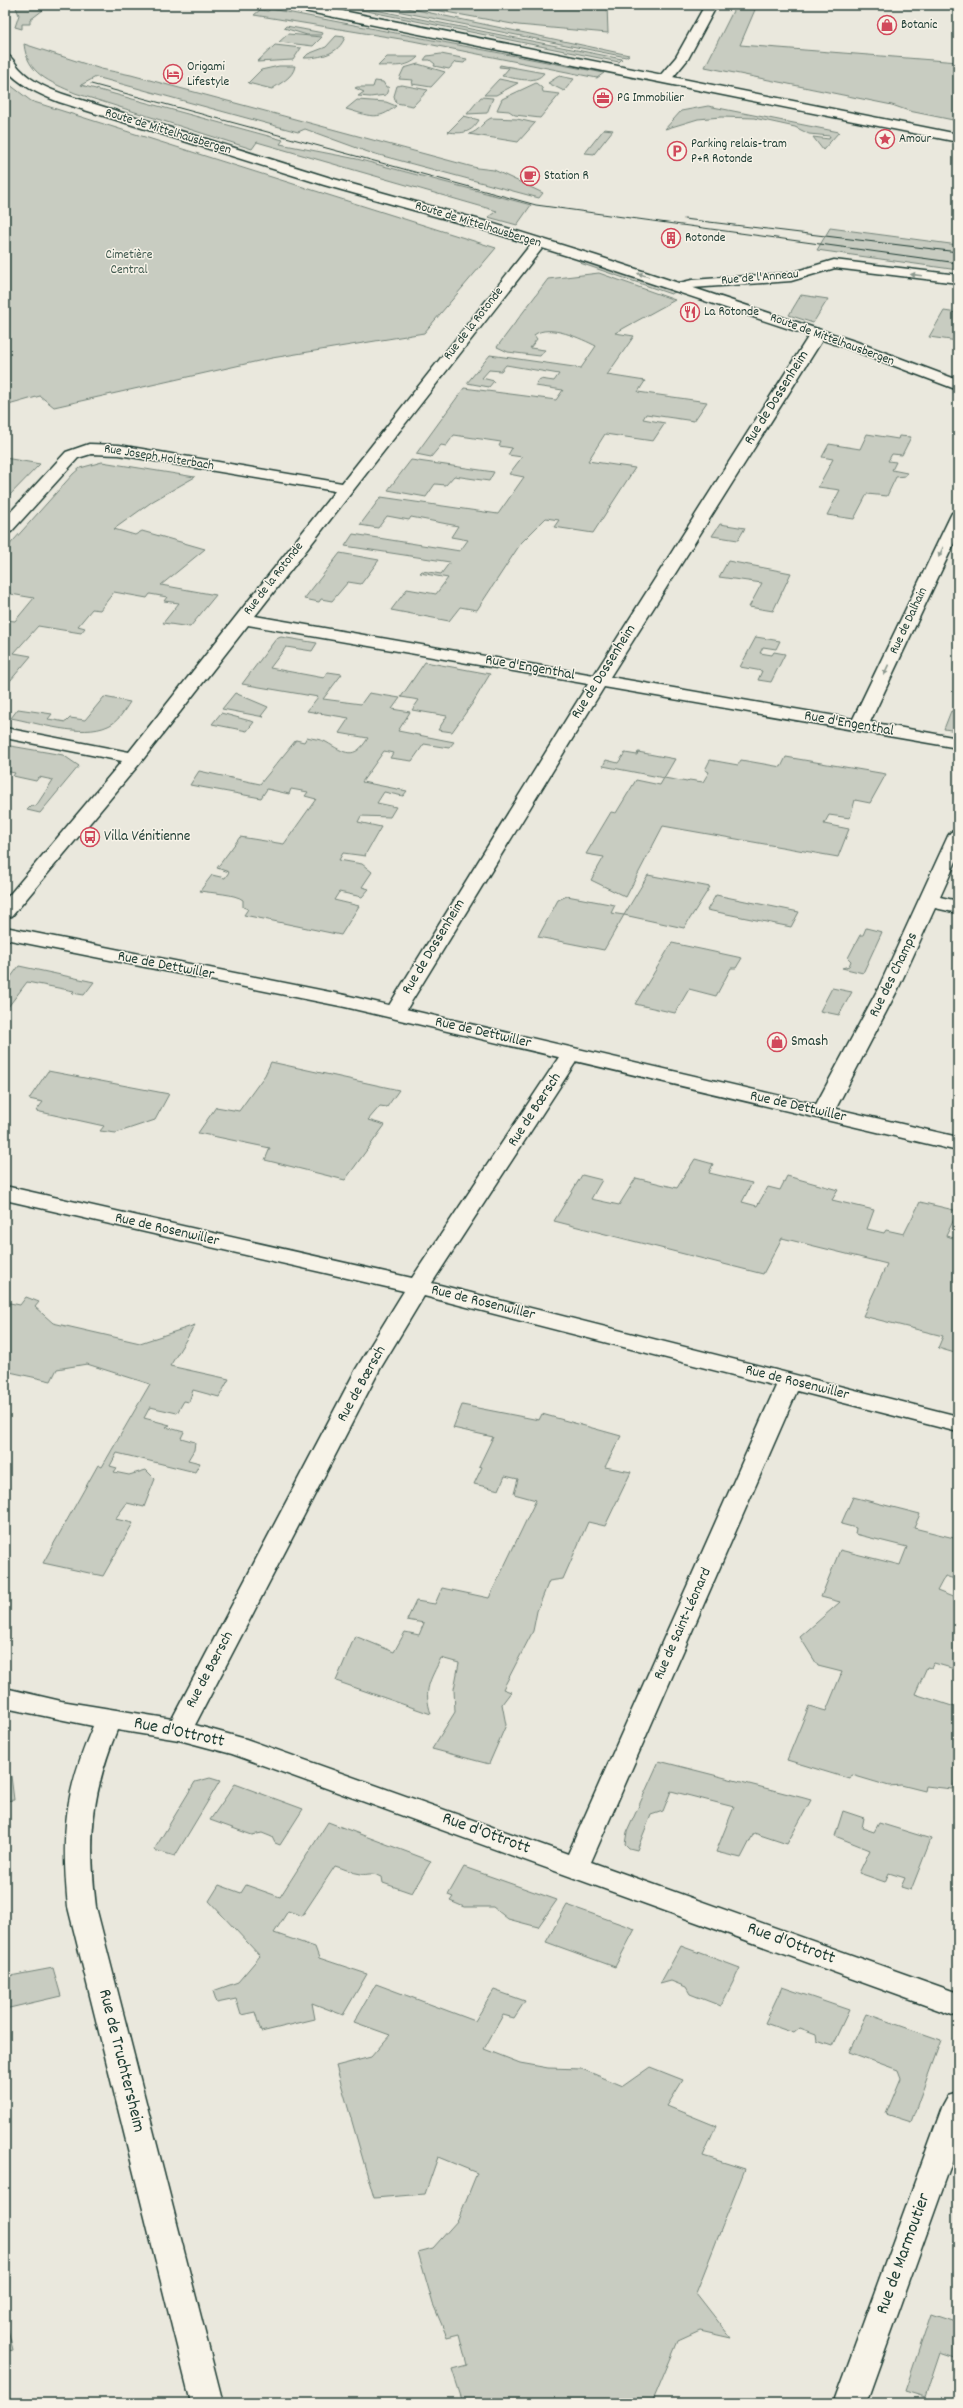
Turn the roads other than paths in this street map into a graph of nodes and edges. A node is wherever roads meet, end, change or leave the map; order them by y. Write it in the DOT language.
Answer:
graph roads {
  1 [pos="294,5"];
  2 [pos="711,5"];
  3 [pos="5,58"];
  4 [pos="665,78"];
  5 [pos="958,138"];
  6 [pos="539,244"];
  7 [pos="958,279"];
  8 [pos="680,287"];
  9 [pos="818,334"];
  10 [pos="958,385"];
  11 [pos="344,488"];
  12 [pos="958,517"];
  13 [pos="5,528"];
  14 [pos="243,619"];
  15 [pos="599,680"];
  16 [pos="859,726"];
  17 [pos="5,733"];
  18 [pos="958,744"];
  19 [pos="134,758"];
  20 [pos="958,836"];
  21 [pos="930,901"];
  22 [pos="958,907"];
  23 [pos="5,912"];
  24 [pos="6,935"];
  25 [pos="395,1012"];
  26 [pos="572,1054"];
  27 [pos="823,1112"];
  28 [pos="958,1144"];
  29 [pos="5,1193"];
  30 [pos="418,1287"];
  31 [pos="790,1382"];
  32 [pos="958,1424"];
  33 [pos="5,1698"];
  34 [pos="109,1719"];
  35 [pos="179,1730"];
  36 [pos="576,1866"];
  37 [pos="958,2005"];
  38 [pos="958,2105"];
  39 [pos="207,2403"];
  40 [pos="850,2403"];
  1 -- 4 [label="street"];
  2 -- 4 [label="street"];
  3 -- 6 [label="street, Route de Mittelhausbergen"];
  4 -- 5 [label="street"];
  8 -- 6 [label="street, Route de Mittelhausbergen, one-way"];
  6 -- 11 [label="street, Rue de la Rotonde"];
  7 -- 8 [label="street, Rue de l'Anneau, one-way"];
  8 -- 9 [label="street, Route de Mittelhausbergen"];
  9 -- 10 [label="street, Route de Mittelhausbergen"];
  9 -- 15 [label="street, Rue de Dossenheim"];
  11 -- 13 [label="street, Rue Joseph Holterbach"];
  11 -- 14 [label="street, Rue de la Rotonde"];
  12 -- 16 [label="street, Rue de Dalhain, one-way"];
  14 -- 15 [label="street, Rue d'Engenthal"];
  14 -- 19 [label="street, Rue de la Rotonde"];
  15 -- 16 [label="street, Rue d'Engenthal"];
  15 -- 25 [label="street, Rue de Dossenheim"];
  16 -- 18 [label="street, Rue d'Engenthal"];
  17 -- 19 [label="street"];
  19 -- 23 [label="street, Rue de la Rotonde"];
  20 -- 21 [label="street, Rue des Champs"];
  21 -- 22 [label="street"];
  21 -- 27 [label="street, Rue des Champs"];
  24 -- 25 [label="street, Rue de Dettwiller"];
  25 -- 26 [label="street, Rue de Dettwiller"];
  26 -- 27 [label="street, Rue de Dettwiller"];
  26 -- 30 [label="street, Rue de Bœrsch"];
  27 -- 28 [label="street, Rue de Dettwiller"];
  29 -- 30 [label="street, Rue de Rosenwiller"];
  30 -- 31 [label="street, Rue de Rosenwiller"];
  30 -- 35 [label="street, Rue de Bœrsch"];
  31 -- 32 [label="street, Rue de Rosenwiller"];
  31 -- 36 [label="street, Rue de Saint-Léonard"];
  33 -- 34 [label="street, Rue d'Ottrott"];
  34 -- 35 [label="street, Rue d'Ottrott"];
  34 -- 39 [label="street, Rue de Truchtersheim"];
  35 -- 36 [label="street, Rue d'Ottrott"];
  36 -- 37 [label="street, Rue d'Ottrott"];
  38 -- 40 [label="street, Rue de Marmoutier"];
}
